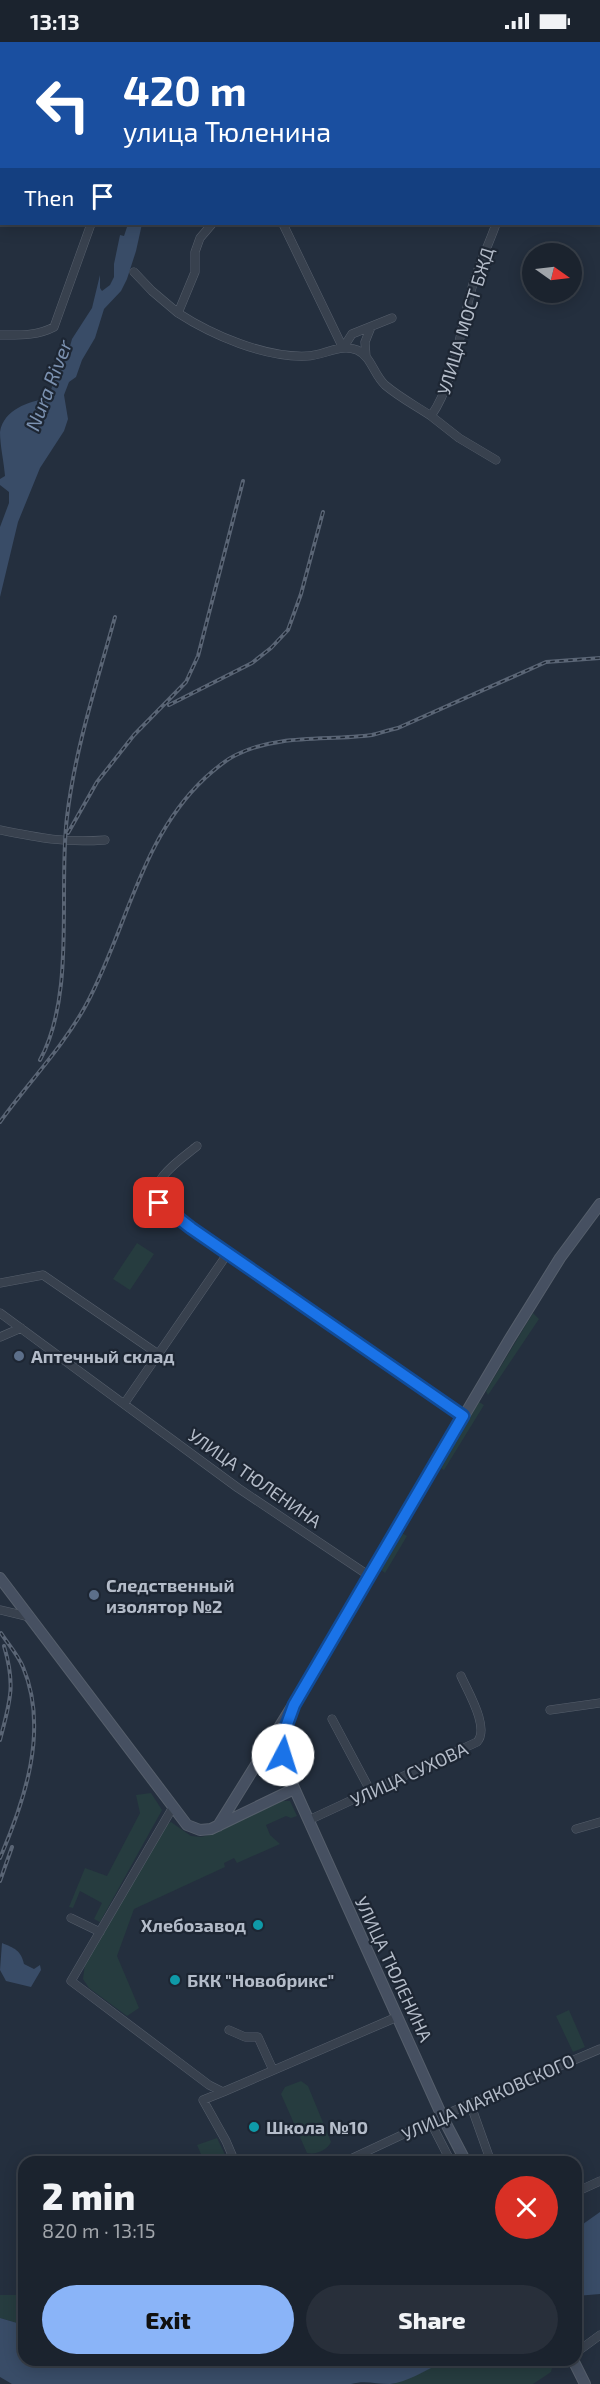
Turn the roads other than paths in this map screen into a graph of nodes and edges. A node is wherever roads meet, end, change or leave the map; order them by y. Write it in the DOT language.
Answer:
graph roads {
  1 [pos="91,225"];
  2 [pos="211,225"];
  3 [pos="283,225"];
  4 [pos="496,225"];
  5 [pos="134,272"];
  6 [pos="178,313"];
  7 [pos="392,318"];
  8 [pos="371,327"];
  9 [pos="0,335"];
  10 [pos="343,348"];
  11 [pos="366,357"];
  12 [pos="431,416"];
  13 [pos="496,460"];
  14 [pos="0,830"];
  15 [pos="105,840"];
  16 [pos="197,1146"];
  17 [pos="600,1204"];
  18 [pos="228,1253"];
  19 [pos="0,1283"];
  20 [pos="0,1314"];
  21 [pos="21,1328"];
  22 [pos="0,1337"];
  23 [pos="158,1354"];
  24 [pos="124,1404"];
  25 [pos="463,1416"];
  26 [pos="368,1575"];
  27 [pos="0,1578"];
  28 [pos="0,1610"];
  29 [pos="31,1618"];
  30 [pos="461,1676"];
  31 [pos="600,1703"];
  32 [pos="294,1705"];
  33 [pos="550,1710"];
  34 [pos="333,1719"];
  35 [pos="282,1749"];
  36 [pos="262,1756"];
  37 [pos="294,1789"];
  38 [pos="371,1792"];
  39 [pos="173,1808"];
  40 [pos="309,1820"];
  41 [pos="600,1822"];
  42 [pos="218,1826"];
  43 [pos="576,1829"];
  44 [pos="71,1918"];
  45 [pos="100,1932"];
  46 [pos="397,2017"];
  47 [pos="228,2030"];
  48 [pos="600,2049"];
  49 [pos="273,2070"];
  50 [pos="223,2092"];
  51 [pos="470,2103"];
  52 [pos="442,2116"];
  53 [pos="430,2121"];
  54 [pos="232,2156"];
  55 [pos="357,2156"];
  56 [pos="449,2156"];
  57 [pos="463,2156"];
  58 [pos="489,2156"];
  59 [pos="600,2181"];
  60 [pos="582,2189"];
  61 [pos="600,2335"];
  62 [pos="582,2348"];
  63 [pos="576,2366"];
  64 [pos="585,2384"];
  1 -- 9 [label="street"];
  2 -- 6 [label="street"];
  3 -- 10 [label="street"];
  4 -- 12 [label="street, УЛИЦА МОСТ БЖД"];
  5 -- 6 [label="street"];
  6 -- 10 [label="street"];
  7 -- 8 [label="street"];
  8 -- 10 [label="street"];
  8 -- 11 [label="street"];
  10 -- 11 [label="street"];
  11 -- 12 [label="street, УЛИЦА МОСТ БЖД"];
  12 -- 13 [label="street"];
  14 -- 15 [label="street"];
  16 -- 18 [label="street"];
  17 -- 25 [label="main road, УЛИЦА ТЮЛЕНИНА"];
  18 -- 23 [label="street"];
  18 -- 25 [label="street"];
  19 -- 23 [label="street"];
  20 -- 21 [label="street, УЛИЦА ТЮЛЕНИНА"];
  21 -- 22 [label="street"];
  21 -- 24 [label="street, УЛИЦА ТЮЛЕНИНА"];
  23 -- 24 [label="street"];
  24 -- 26 [label="street, УЛИЦА ТЮЛЕНИНА"];
  25 -- 26 [label="main road, УЛИЦА ТЮЛЕНИНА"];
  26 -- 32 [label="main road, УЛИЦА ТЮЛЕНИНА"];
  27 -- 29 [label="main road"];
  28 -- 29 [label="street"];
  29 -- 39 [label="main road"];
  30 -- 38 [label="street, УЛИЦА СУХОВА"];
  31 -- 33 [label="street"];
  32 -- 35 [label="main road, УЛИЦА ТЮЛЕНИНА"];
  32 -- 36 [label="main road, УЛИЦА ТЮЛЕНИНА"];
  34 -- 38 [label="street"];
  35 -- 36 [label="main road"];
  35 -- 37 [label="main road, УЛИЦА ТЮЛЕНИНА"];
  36 -- 42 [label="main road, УЛИЦА ТЮЛЕНИНА"];
  37 -- 40 [label="main road, УЛИЦА ТЮЛЕНИНА"];
  37 -- 42 [label="main road"];
  38 -- 40 [label="street, УЛИЦА СУХОВА"];
  39 -- 42 [label="main road"];
  39 -- 45 [label="street"];
  40 -- 46 [label="main road, УЛИЦА ТЮЛЕНИНА"];
  41 -- 43 [label="street"];
  44 -- 45 [label="street"];
  45 -- 50 [label="street"];
  46 -- 49 [label="street"];
  46 -- 52 [label="main road, УЛИЦА ТЮЛЕНИНА"];
  47 -- 49 [label="street"];
  48 -- 51 [label="street, УЛИЦА МАЯКОВСКОГО"];
  49 -- 50 [label="street"];
  50 -- 54 [label="street"];
  51 -- 52 [label="street, УЛИЦА МАЯКОВСКОГО"];
  51 -- 58 [label="street"];
  52 -- 53 [label="street, УЛИЦА МАЯКОВСКОГО"];
  52 -- 57 [label="main road, УЛИЦА ТЮЛЕНИНА"];
  53 -- 55 [label="street, УЛИЦА МАЯКОВСКОГО"];
  53 -- 56 [label="street"];
  59 -- 60 [label="street"];
  61 -- 62 [label="street"];
  63 -- 64 [label="main road"];
}
